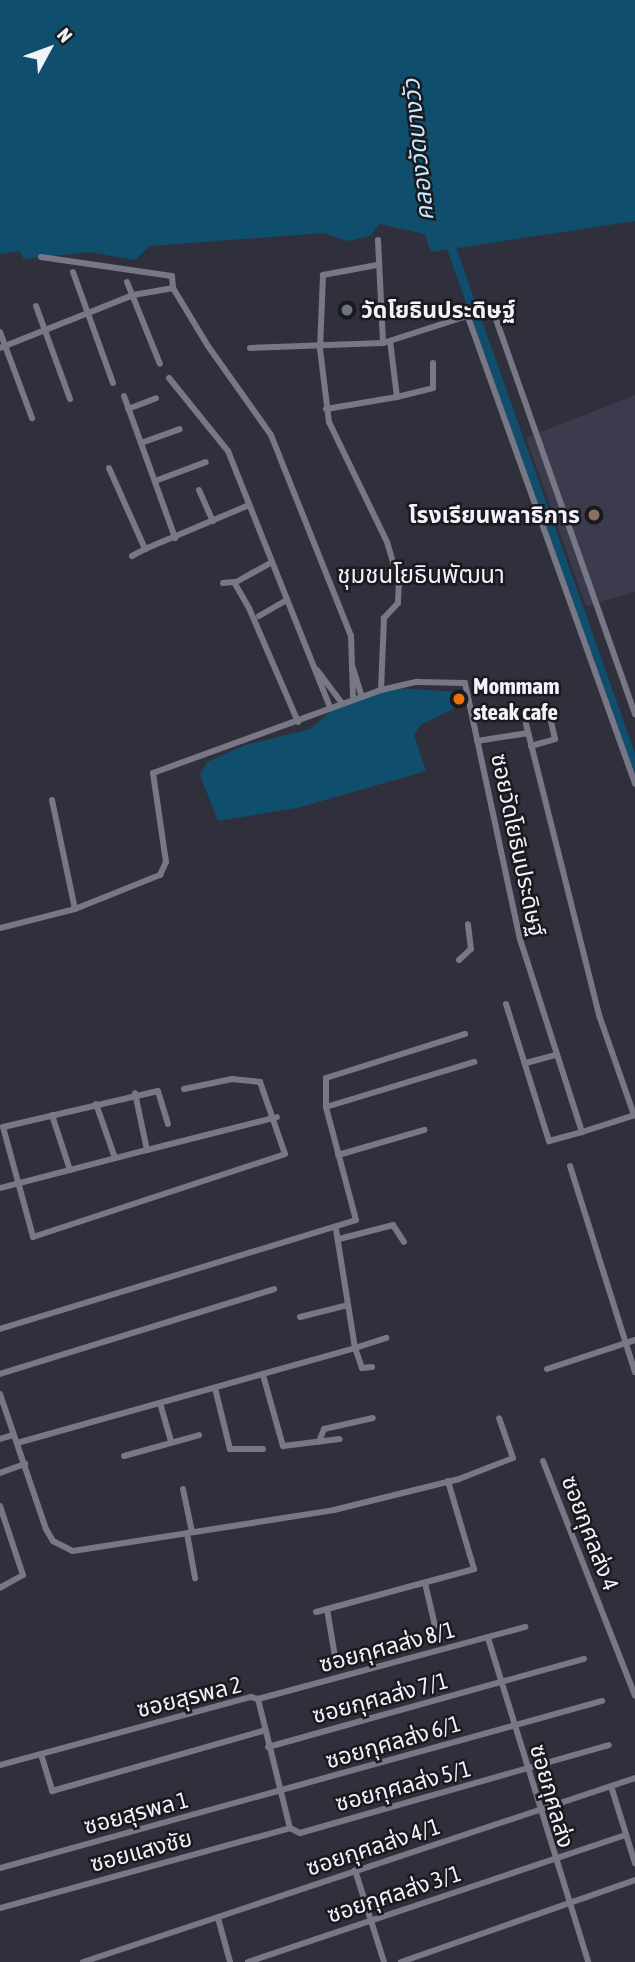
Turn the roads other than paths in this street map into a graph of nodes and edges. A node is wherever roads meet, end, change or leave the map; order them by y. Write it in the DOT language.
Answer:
graph roads {
  1 [pos="378,240"];
  2 [pos="41,257"];
  3 [pos="377,265"];
  4 [pos="73,272"];
  5 [pos="127,282"];
  6 [pos="173,288"];
  7 [pos="133,295"];
  8 [pos="36,306"];
  9 [pos="89,313"];
  10 [pos="471,316"];
  11 [pos="45,330"];
  12 [pos="0,332"];
  13 [pos="386,342"];
  14 [pos="3,347"];
  15 [pos="250,348"];
  16 [pos="320,349"];
  17 [pos="433,363"];
  18 [pos="160,364"];
  19 [pos="169,378"];
  20 [pos="113,383"];
  21 [pos="124,396"];
  22 [pos="397,397"];
  23 [pos="156,398"];
  24 [pos="70,399"];
  25 [pos="128,409"];
  26 [pos="326,409"];
  27 [pos="32,418"];
  28 [pos="180,429"];
  29 [pos="141,443"];
  30 [pos="206,462"];
  31 [pos="109,468"];
  32 [pos="155,481"];
  33 [pos="200,490"];
  34 [pos="249,505"];
  35 [pos="213,521"];
  36 [pos="175,538"];
  37 [pos="145,549"];
  38 [pos="132,556"];
  39 [pos="272,562"];
  40 [pos="238,581"];
  41 [pos="223,583"];
  42 [pos="287,600"];
  43 [pos="259,616"];
  44 [pos="353,668"];
  45 [pos="317,670"];
  46 [pos="381,690"];
  47 [pos="361,694"];
  48 [pos="353,696"];
  49 [pos="341,702"];
  50 [pos="330,707"];
  51 [pos="549,714"];
  52 [pos="635,715"];
  53 [pos="298,722"];
  54 [pos="526,724"];
  55 [pos="528,733"];
  56 [pos="477,741"];
  57 [pos="531,746"];
  58 [pos="635,784"];
  59 [pos="52,800"];
  60 [pos="75,909"];
  61 [pos="468,924"];
  62 [pos="0,928"];
  63 [pos="459,960"];
  64 [pos="506,1004"];
  65 [pos="465,1034"];
  66 [pos="556,1055"];
  67 [pos="474,1062"];
  68 [pos="526,1063"];
  69 [pos="184,1088"];
  70 [pos="135,1093"];
  71 [pos="96,1104"];
  72 [pos="326,1107"];
  73 [pos="52,1115"];
  74 [pos="634,1115"];
  75 [pos="277,1117"];
  76 [pos="168,1124"];
  77 [pos="424,1130"];
  78 [pos="582,1132"];
  79 [pos="147,1150"];
  80 [pos="338,1156"];
  81 [pos="115,1158"];
  82 [pos="570,1167"];
  83 [pos="70,1170"];
  84 [pos="17,1183"];
  85 [pos="0,1188"];
  86 [pos="336,1229"];
  87 [pos="339,1239"];
  88 [pos="404,1242"];
  89 [pos="274,1289"];
  90 [pos="348,1305"];
  91 [pos="300,1317"];
  92 [pos="0,1329"];
  93 [pos="386,1338"];
  94 [pos="635,1340"];
  95 [pos="625,1342"];
  96 [pos="355,1348"];
  97 [pos="372,1367"];
  98 [pos="547,1369"];
  99 [pos="635,1372"];
  100 [pos="0,1374"];
  101 [pos="263,1375"];
  102 [pos="215,1388"];
  103 [pos="0,1394"];
  104 [pos="1,1403"];
  105 [pos="160,1403"];
  106 [pos="373,1418"];
  107 [pos="499,1418"];
  108 [pos="13,1435"];
  109 [pos="199,1435"];
  110 [pos="0,1439"];
  111 [pos="340,1439"];
  112 [pos="171,1441"];
  113 [pos="318,1442"];
  114 [pos="17,1443"];
  115 [pos="263,1449"];
  116 [pos="124,1456"];
  117 [pos="543,1461"];
  118 [pos="24,1464"];
  119 [pos="0,1473"];
  120 [pos="449,1481"];
  121 [pos="183,1489"];
  122 [pos="0,1506"];
  123 [pos="190,1532"];
  124 [pos="195,1578"];
  125 [pos="425,1583"];
  126 [pos="0,1588"];
  127 [pos="327,1609"];
  128 [pos="316,1612"];
  129 [pos="435,1626"];
  130 [pos="525,1627"];
  131 [pos="488,1638"];
  132 [pos="584,1659"];
  133 [pos="336,1663"];
  134 [pos="500,1683"];
  135 [pos="635,1696"];
  136 [pos="258,1699"];
  137 [pos="602,1701"];
  138 [pos="513,1726"];
  139 [pos="263,1731"];
  140 [pos="609,1745"];
  141 [pos="268,1747"];
  142 [pos="41,1754"];
  143 [pos="0,1765"];
  144 [pos="526,1770"];
  145 [pos="635,1778"];
  146 [pos="611,1786"];
  147 [pos="281,1791"];
  148 [pos="539,1811"];
  149 [pos="290,1828"];
  150 [pos="626,1835"];
  151 [pos="552,1860"];
  152 [pos="635,1863"];
  153 [pos="0,1868"];
  154 [pos="355,1870"];
  155 [pos="635,1880"];
  156 [pos="565,1906"];
  157 [pos="0,1908"];
  158 [pos="218,1918"];
  159 [pos="370,1920"];
  160 [pos="83,1962"];
  161 [pos="230,1962"];
  162 [pos="248,1962"];
  163 [pos="384,1962"];
  164 [pos="401,1962"];
  165 [pos="588,1962"];
  1 -- 3 [label="street"];
  2 -- 6 [label="street"];
  3 -- 13 [label="street"];
  3 -- 16 [label="street"];
  4 -- 9 [label="street"];
  5 -- 7 [label="street"];
  6 -- 7 [label="street"];
  6 -- 44 [label="street"];
  7 -- 9 [label="street"];
  7 -- 18 [label="street"];
  8 -- 11 [label="street"];
  9 -- 11 [label="street"];
  9 -- 20 [label="street"];
  10 -- 13 [label="street"];
  10 -- 52 [label="street"];
  10 -- 58 [label="street"];
  11 -- 14 [label="street"];
  11 -- 24 [label="street"];
  12 -- 14 [label="street"];
  13 -- 16 [label="street"];
  13 -- 22 [label="street"];
  14 -- 27 [label="street"];
  15 -- 16 [label="street"];
  16 -- 26 [label="street"];
  17 -- 22 [label="street"];
  19 -- 34 [label="street"];
  21 -- 25 [label="street"];
  22 -- 26 [label="street"];
  23 -- 25 [label="street"];
  25 -- 29 [label="street"];
  26 -- 46 [label="street"];
  28 -- 29 [label="street"];
  29 -- 32 [label="street"];
  30 -- 32 [label="street"];
  31 -- 37 [label="street"];
  32 -- 36 [label="street"];
  33 -- 35 [label="street"];
  34 -- 35 [label="street"];
  34 -- 39 [label="street"];
  35 -- 36 [label="street"];
  36 -- 37 [label="street"];
  37 -- 38 [label="street"];
  39 -- 40 [label="street"];
  39 -- 42 [label="street"];
  41 -- 53 [label="street"];
  42 -- 43 [label="street"];
  42 -- 45 [label="street"];
  44 -- 47 [label="street"];
  44 -- 48 [label="street"];
  45 -- 49 [label="street"];
  45 -- 50 [label="street"];
  46 -- 47 [label="street"];
  46 -- 56 [label="street, ซอยวัดโยธินประดิษฐ์"];
  47 -- 48 [label="street"];
  48 -- 49 [label="street"];
  49 -- 50 [label="street"];
  50 -- 53 [label="street"];
  51 -- 57 [label="street"];
  53 -- 60 [label="street"];
  54 -- 55 [label="street"];
  55 -- 56 [label="street"];
  55 -- 57 [label="street"];
  56 -- 66 [label="street, ซอยวัดโยธินประดิษฐ์"];
  57 -- 74 [label="street"];
  59 -- 60 [label="street"];
  60 -- 62 [label="street"];
  61 -- 63 [label="street"];
  64 -- 68 [label="street"];
  65 -- 72 [label="street"];
  66 -- 68 [label="street"];
  66 -- 78 [label="street, ซอยวัดโยธินประดิษฐ์"];
  67 -- 72 [label="street"];
  68 -- 78 [label="street"];
  69 -- 75 [label="street"];
  70 -- 71 [label="street"];
  70 -- 76 [label="street"];
  70 -- 79 [label="street"];
  71 -- 73 [label="street"];
  71 -- 81 [label="street"];
  72 -- 80 [label="street"];
  73 -- 83 [label="street"];
  73 -- 84 [label="street"];
  74 -- 78 [label="street"];
  75 -- 79 [label="street"];
  75 -- 84 [label="street"];
  77 -- 80 [label="street"];
  79 -- 81 [label="street"];
  80 -- 86 [label="street"];
  81 -- 83 [label="street"];
  82 -- 95 [label="street"];
  83 -- 84 [label="street"];
  84 -- 85 [label="street"];
  86 -- 87 [label="street"];
  86 -- 92 [label="street"];
  87 -- 88 [label="street"];
  87 -- 90 [label="street"];
  89 -- 100 [label="street"];
  90 -- 91 [label="street"];
  90 -- 96 [label="street"];
  93 -- 96 [label="street"];
  94 -- 95 [label="street"];
  95 -- 98 [label="street"];
  95 -- 99 [label="street"];
  96 -- 97 [label="street"];
  96 -- 101 [label="street"];
  101 -- 102 [label="street"];
  101 -- 113 [label="street"];
  102 -- 105 [label="street"];
  102 -- 115 [label="street"];
  103 -- 104 [label="street"];
  104 -- 108 [label="street"];
  105 -- 112 [label="street"];
  105 -- 114 [label="street"];
  106 -- 113 [label="street"];
  107 -- 120 [label="street"];
  108 -- 110 [label="street"];
  108 -- 114 [label="street"];
  109 -- 112 [label="street"];
  111 -- 113 [label="street"];
  112 -- 116 [label="street"];
  114 -- 118 [label="street"];
  117 -- 135 [label="street, ซอยกุศลส่ง 4"];
  118 -- 119 [label="street"];
  118 -- 123 [label="street"];
  120 -- 123 [label="street"];
  120 -- 125 [label="street"];
  121 -- 123 [label="street"];
  122 -- 126 [label="street"];
  123 -- 124 [label="street"];
  125 -- 127 [label="street"];
  125 -- 129 [label="street"];
  127 -- 128 [label="street"];
  127 -- 133 [label="street"];
  130 -- 131 [label="street, ซอยกุศลส่ง 8/1"];
  131 -- 134 [label="street, ซอยกุศลส่ง"];
  131 -- 136 [label="street, ซอยกุศลส่ง 8/1"];
  132 -- 134 [label="street, ซอยกุศลส่ง 7/1"];
  134 -- 138 [label="street, ซอยกุศลส่ง"];
  134 -- 141 [label="street, ซอยกุศลส่ง 7/1"];
  136 -- 139 [label="street, ซอยสุรพล 2"];
  136 -- 142 [label="street, ซอยสุรพล 2"];
  137 -- 138 [label="street, ซอยกุศลส่ง 6/1"];
  138 -- 144 [label="street, ซอยกุศลส่ง"];
  138 -- 147 [label="street, ซอยกุศลส่ง 6/1"];
  139 -- 141 [label="street, ซอยสุรพล 2"];
  139 -- 142 [label="street"];
  140 -- 144 [label="street, ซอยกุศลส่ง 5/1"];
  141 -- 147 [label="street, ซอยสุรพล 2"];
  142 -- 143 [label="street, ซอยสุรพล 2"];
  144 -- 148 [label="street, ซอยกุศลส่ง"];
  144 -- 149 [label="street, ซอยกุศลส่ง 5/1"];
  145 -- 146 [label="street"];
  146 -- 148 [label="street"];
  146 -- 150 [label="street"];
  147 -- 149 [label="street, ซอยสุรพล 2"];
  147 -- 153 [label="street, ซอยสุรพล 1"];
  148 -- 151 [label="street, ซอยกุศลส่ง"];
  148 -- 154 [label="street, ซอยกุศลส่ง 4/1"];
  149 -- 157 [label="street, ซอยแสงชัย"];
  150 -- 151 [label="street, ซอยกุศลส่ง 3/1"];
  150 -- 152 [label="street"];
  151 -- 156 [label="street, ซอยกุศลส่ง"];
  151 -- 159 [label="street, ซอยกุศลส่ง 3/1"];
  154 -- 158 [label="street, ซอยกุศลส่ง 4/1"];
  154 -- 159 [label="street"];
  155 -- 156 [label="street"];
  156 -- 164 [label="street"];
  156 -- 165 [label="street, ซอยกุศลส่ง"];
  158 -- 160 [label="street, ซอยกุศลส่ง 4/1"];
  158 -- 161 [label="street"];
  159 -- 162 [label="street, ซอยกุศลส่ง 3/1"];
  159 -- 163 [label="street"];
}
